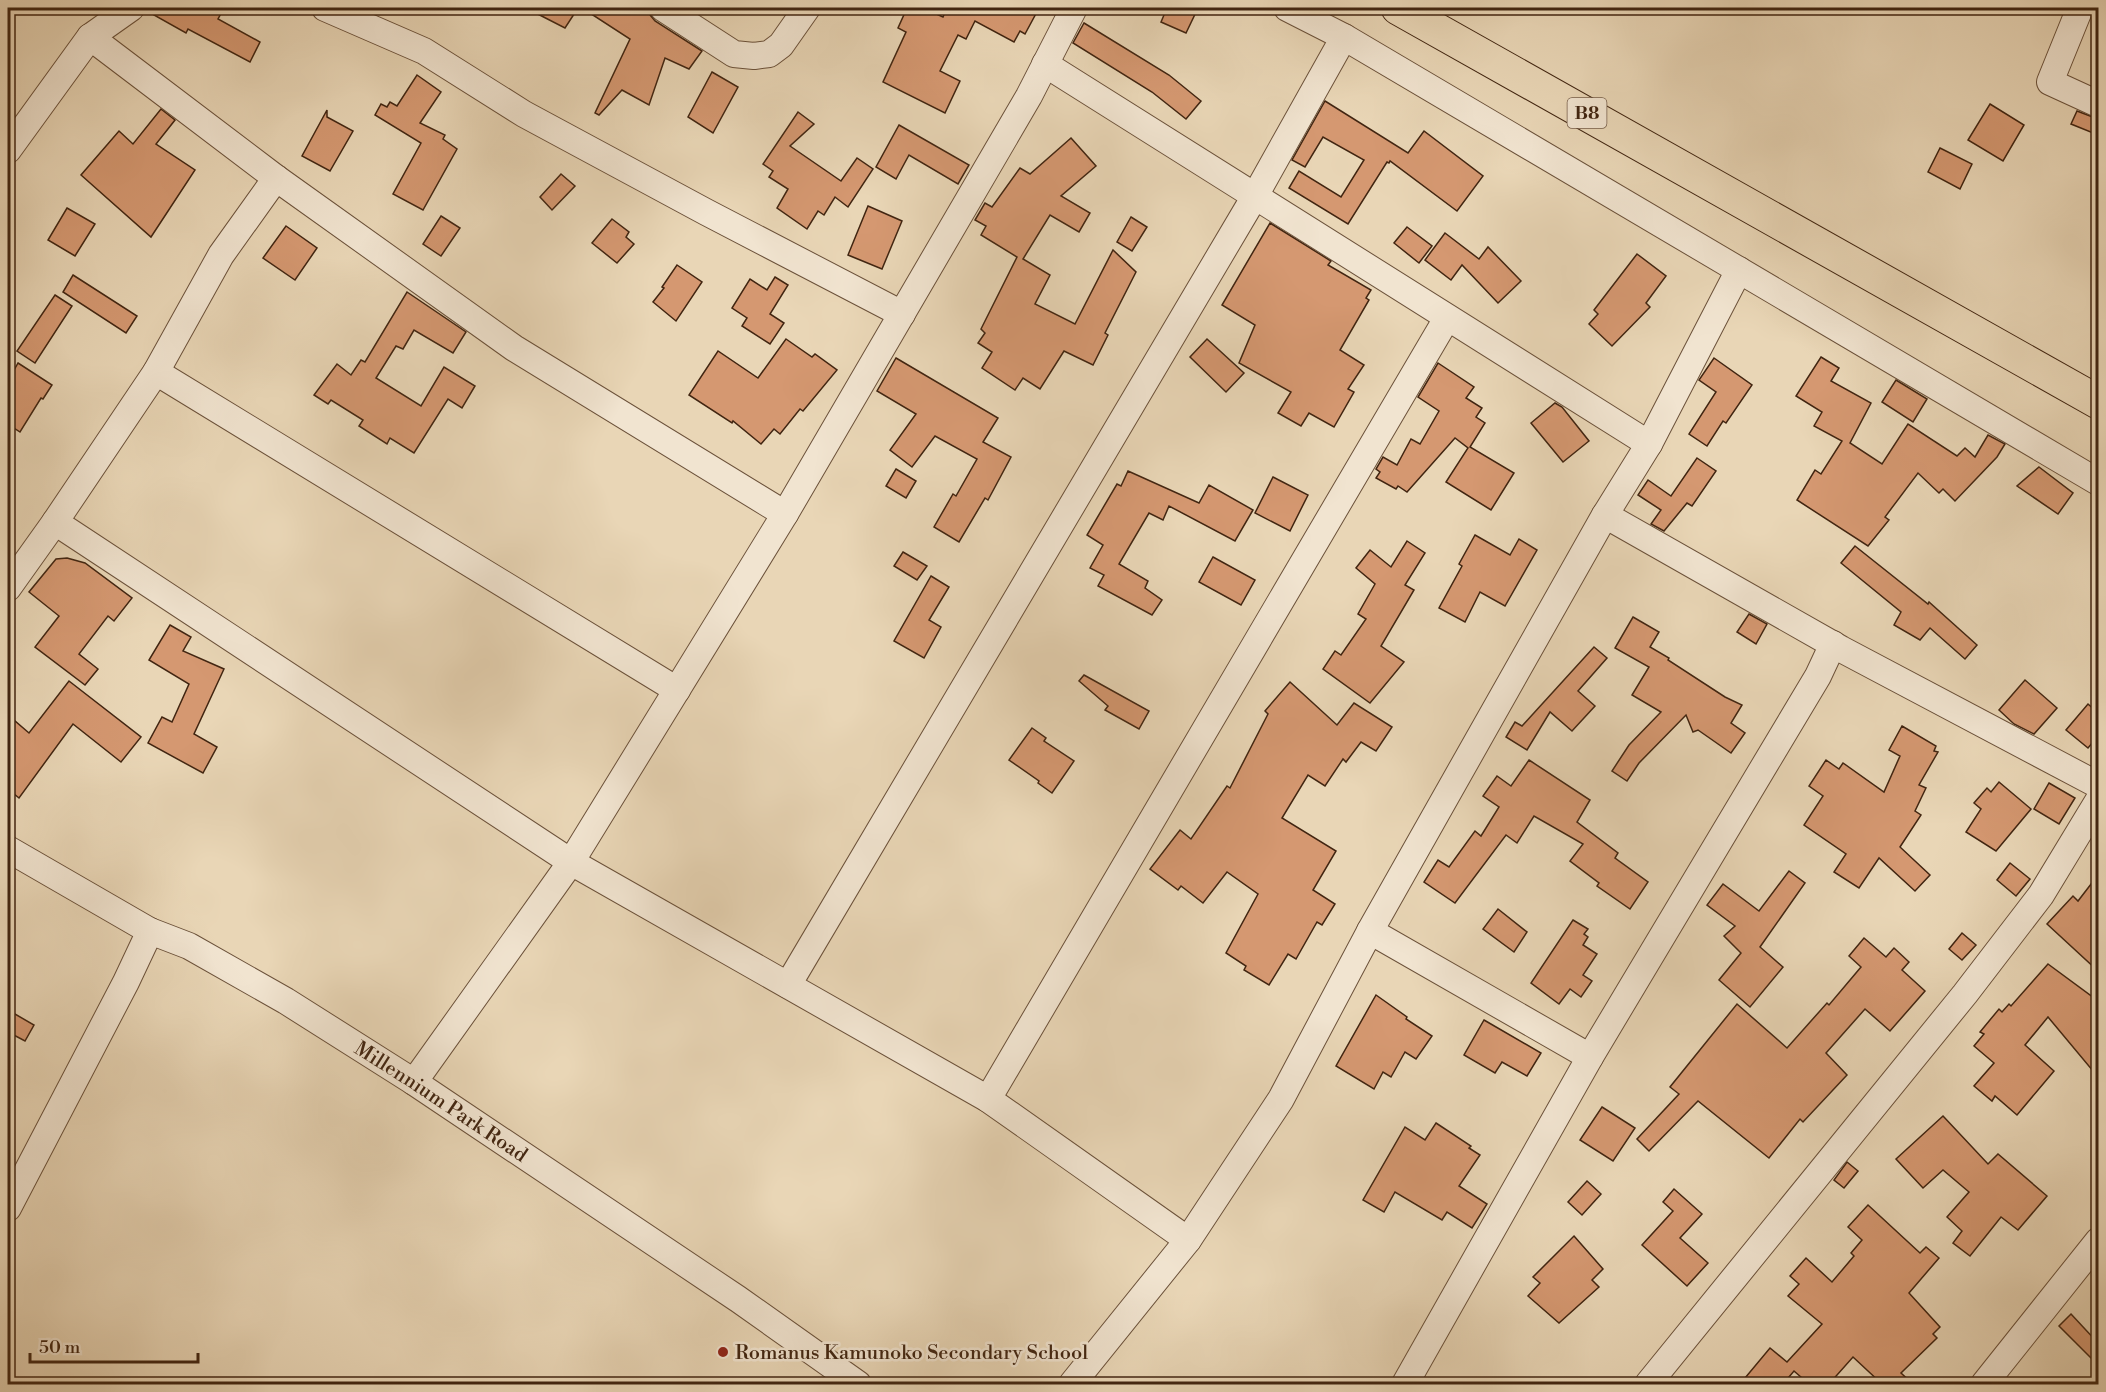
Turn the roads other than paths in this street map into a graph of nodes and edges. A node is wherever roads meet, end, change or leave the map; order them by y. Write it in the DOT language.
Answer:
graph roads {
  1 [pos="131,8"];
  2 [pos="325,8"];
  3 [pos="663,8"];
  4 [pos="807,8"];
  5 [pos="1074,8"];
  6 [pos="1287,8"];
  7 [pos="1398,8"];
  8 [pos="2080,8"];
  9 [pos="90,37"];
  10 [pos="1344,37"];
  11 [pos="1045,64"];
  12 [pos="2098,104"];
  13 [pos="8,150"];
  14 [pos="276,178"];
  15 [pos="1255,196"];
  16 [pos="1739,270"];
  17 [pos="902,314"];
  18 [pos="1448,318"];
  19 [pos="156,372"];
  20 [pos="2098,402"];
  21 [pos="1648,444"];
  22 [pos="2098,482"];
  23 [pos="785,514"];
  24 [pos="1605,515"];
  25 [pos="55,522"];
  26 [pos="8,588"];
  27 [pos="1833,644"];
  28 [pos="677,690"];
  29 [pos="2098,785"];
  30 [pos="2098,801"];
  31 [pos="8,849"];
  32 [pos="571,862"];
  33 [pos="150,931"];
  34 [pos="1370,931"];
  35 [pos="788,985"];
  36 [pos="1590,1057"];
  37 [pos="414,1082"];
  38 [pos="988,1099"];
  39 [pos="8,1208"];
  40 [pos="1188,1240"];
  41 [pos="2098,1241"];
  42 [pos="858,1384"];
  43 [pos="1072,1384"];
  44 [pos="1405,1384"];
  45 [pos="1648,1384"];
  46 [pos="1984,1384"];
  1 -- 9 [label="street"];
  2 -- 17 [label="street"];
  3 -- 4 [label="street"];
  5 -- 11 [label="street"];
  6 -- 10 [label="street"];
  7 -- 20 [label="highway, B8"];
  8 -- 12 [label="street"];
  9 -- 13 [label="street"];
  9 -- 14 [label="street"];
  10 -- 15 [label="street"];
  10 -- 16 [label="street"];
  11 -- 15 [label="street"];
  11 -- 17 [label="street"];
  14 -- 19 [label="street"];
  14 -- 23 [label="street"];
  15 -- 18 [label="street"];
  15 -- 35 [label="street"];
  16 -- 21 [label="street"];
  16 -- 22 [label="street"];
  17 -- 23 [label="street"];
  18 -- 21 [label="street"];
  18 -- 38 [label="street"];
  19 -- 25 [label="street"];
  19 -- 28 [label="street"];
  21 -- 24 [label="street"];
  23 -- 28 [label="street"];
  24 -- 27 [label="street"];
  24 -- 34 [label="street"];
  25 -- 26 [label="street"];
  25 -- 32 [label="street"];
  27 -- 29 [label="street"];
  27 -- 36 [label="street"];
  28 -- 32 [label="street"];
  30 -- 45 [label="street"];
  31 -- 33 [label="street, Millennium Park Road"];
  32 -- 35 [label="street"];
  32 -- 37 [label="street"];
  33 -- 37 [label="street, Millennium Park Road"];
  33 -- 39 [label="street"];
  34 -- 36 [label="street"];
  34 -- 40 [label="street"];
  35 -- 38 [label="street"];
  36 -- 44 [label="street"];
  37 -- 42 [label="street, Millennium Park Road"];
  38 -- 40 [label="street"];
  40 -- 43 [label="street"];
  41 -- 46 [label="street"];
}
